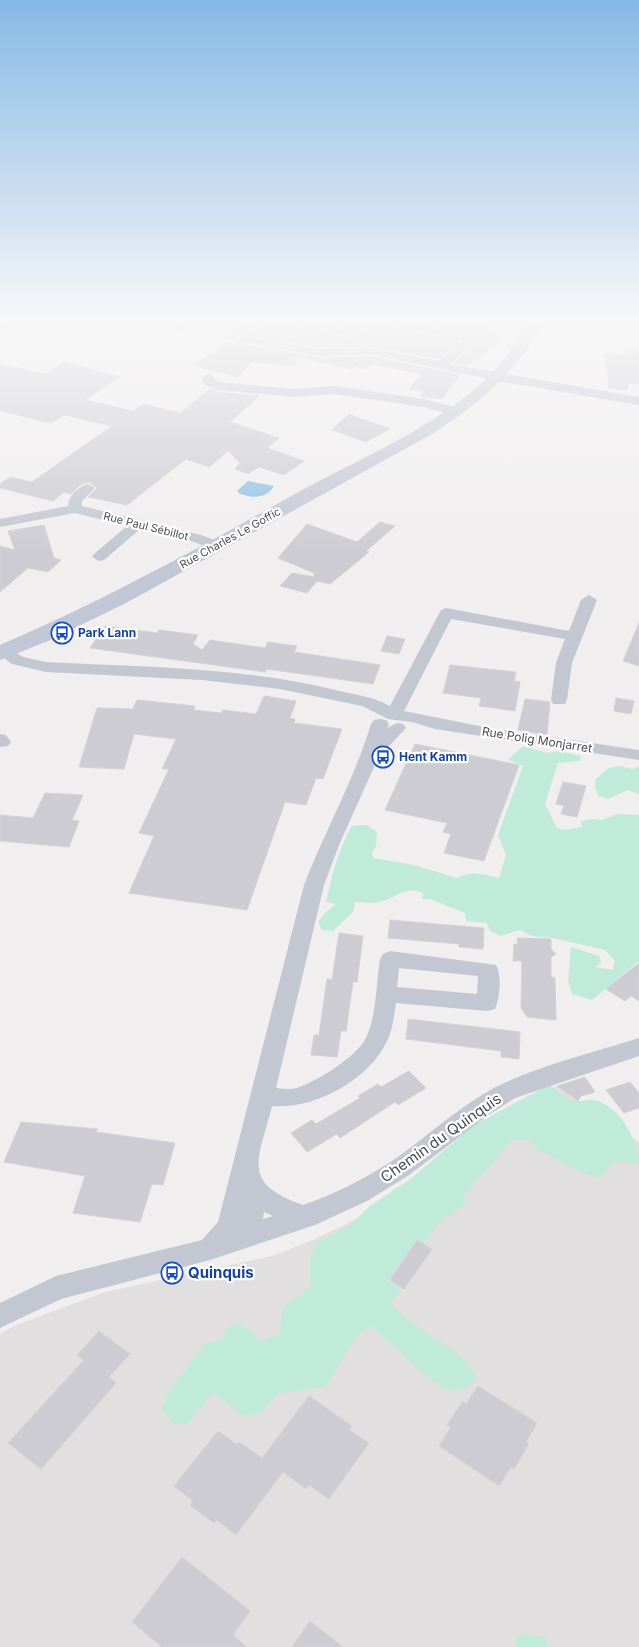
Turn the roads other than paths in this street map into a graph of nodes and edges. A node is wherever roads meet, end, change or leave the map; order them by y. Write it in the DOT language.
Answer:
graph roads {
  1 [pos="388,398"];
  2 [pos="471,398"];
  3 [pos="620,398"];
  4 [pos="639,401"];
  5 [pos="454,411"];
  6 [pos="88,488"];
  7 [pos="75,508"];
  8 [pos="0,523"];
  9 [pos="137,524"];
  10 [pos="217,546"];
  11 [pos="99,557"];
  12 [pos="589,600"];
  13 [pos="573,636"];
  14 [pos="2,652"];
  15 [pos="558,700"];
  16 [pos="391,721"];
  17 [pos="639,755"];
  18 [pos="385,994"];
  19 [pos="639,1047"];
  20 [pos="262,1096"];
  21 [pos="250,1182"];
  22 [pos="306,1217"];
  23 [pos="247,1238"];
  24 [pos="210,1249"];
  25 [pos="0,1316"];
  1 -- 5 [label="street"];
  2 -- 5 [label="street, Rue Charles Le Goffic"];
  3 -- 4 [label="street"];
  5 -- 10 [label="street, Rue Charles Le Goffic"];
  6 -- 7 [label="street"];
  7 -- 8 [label="street, Rue Paul Sébillot"];
  7 -- 9 [label="street, Rue Paul Sébillot"];
  9 -- 10 [label="street, Rue Paul Sébillot"];
  9 -- 11 [label="street"];
  10 -- 14 [label="street, Rue Charles Le Goffic"];
  12 -- 13 [label="street"];
  13 -- 15 [label="street"];
  13 -- 16 [label="street"];
  14 -- 16 [label="street"];
  16 -- 17 [label="street, Rue Polig Monjarret"];
  16 -- 20 [label="street"];
  18 -- 20 [label="street"];
  19 -- 22 [label="street, Chemin du Quinquis"];
  20 -- 21 [label="street"];
  21 -- 22 [label="street"];
  21 -- 23 [label="street"];
  21 -- 24 [label="street"];
  22 -- 23 [label="street, Chemin du Quinquis"];
  23 -- 24 [label="street, Chemin du Quinquis"];
  24 -- 25 [label="street, Chemin du Quinquis"];
}
